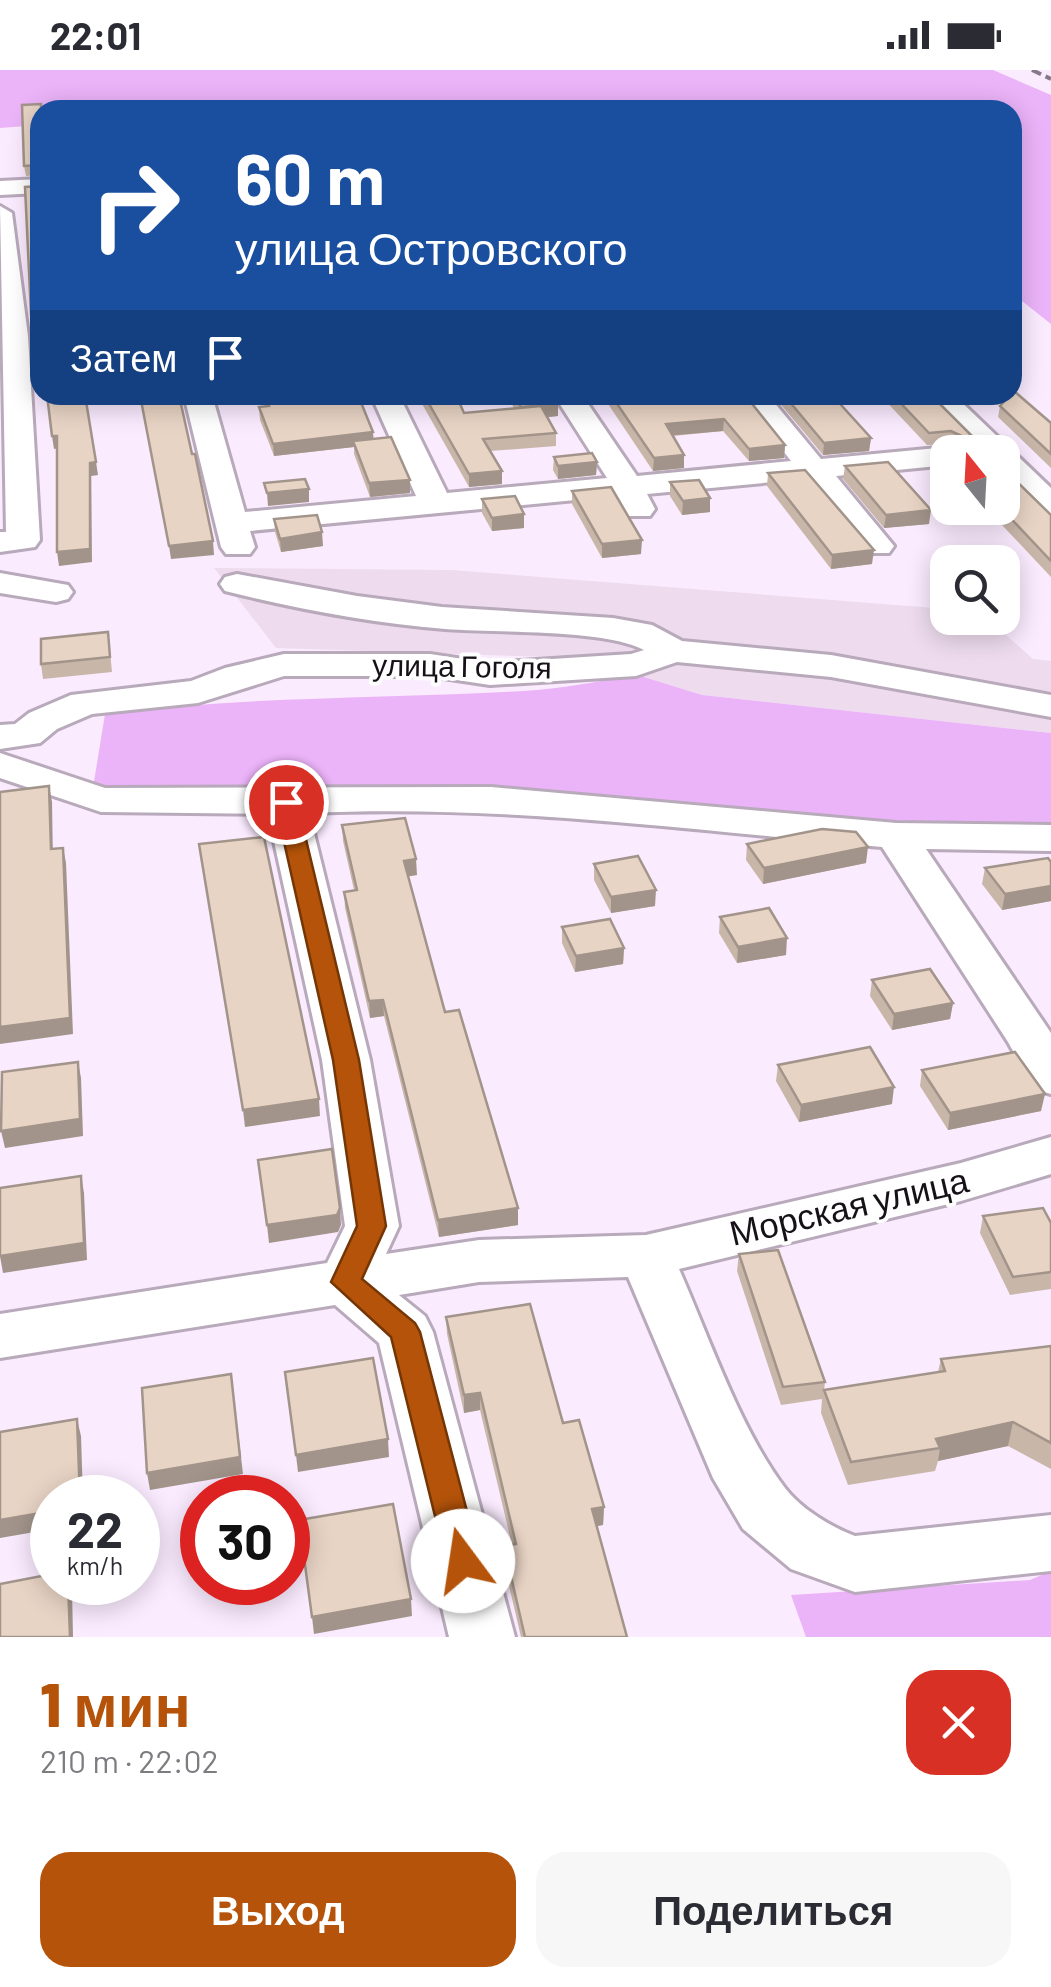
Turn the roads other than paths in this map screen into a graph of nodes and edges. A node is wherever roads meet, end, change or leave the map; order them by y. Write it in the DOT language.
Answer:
graph roads {
  1 [pos="30,186"];
  2 [pos="0,188"];
  3 [pos="0,213"];
  4 [pos="4,255"];
  5 [pos="18,335"];
  6 [pos="201,405"];
  7 [pos="390,405"];
  8 [pos="574,405"];
  9 [pos="761,405"];
  10 [pos="947,405"];
  11 [pos="9,433"];
  12 [pos="978,435"];
  13 [pos="930,458"];
  14 [pos="815,468"];
  15 [pos="1020,476"];
  16 [pos="633,498"];
  17 [pos="436,504"];
  18 [pos="1051,505"];
  19 [pos="12,541"];
  20 [pos="877,546"];
  21 [pos="0,583"];
  22 [pos="237,584"];
  23 [pos="56,592"];
  24 [pos="674,651"];
  25 [pos="1051,706"];
  26 [pos="7,747"];
  27 [pos="286,802"];
  28 [pos="896,836"];
  29 [pos="1051,838"];
  30 [pos="1051,1077"];
  31 [pos="1051,1155"];
  32 [pos="646,1256"];
  33 [pos="346,1282"];
  34 [pos="0,1336"];
  35 [pos="1051,1542"];
  36 [pos="482,1637"];
  1 -- 2 [label="street"];
  3 -- 4 [label="street"];
  4 -- 5 [label="street"];
  5 -- 11 [label="street"];
  6 -- 17 [label="street"];
  7 -- 17 [label="street"];
  8 -- 16 [label="street"];
  9 -- 14 [label="street"];
  10 -- 12 [label="street"];
  11 -- 19 [label="street"];
  13 -- 14 [label="street"];
  14 -- 16 [label="street"];
  14 -- 20 [label="street"];
  15 -- 18 [label="street"];
  16 -- 17 [label="street"];
  21 -- 23 [label="street"];
  22 -- 24 [label="street"];
  24 -- 25 [label="street, улица Гоголя"];
  24 -- 26 [label="street, улица Гоголя"];
  26 -- 27 [label="street"];
  27 -- 28 [label="street"];
  27 -- 33 [label="street"];
  28 -- 29 [label="street"];
  28 -- 30 [label="street"];
  31 -- 32 [label="street, Морская улица"];
  32 -- 33 [label="street, Морская улица"];
  32 -- 35 [label="street"];
  33 -- 34 [label="street, Морская улица"];
  33 -- 36 [label="street"];
}
